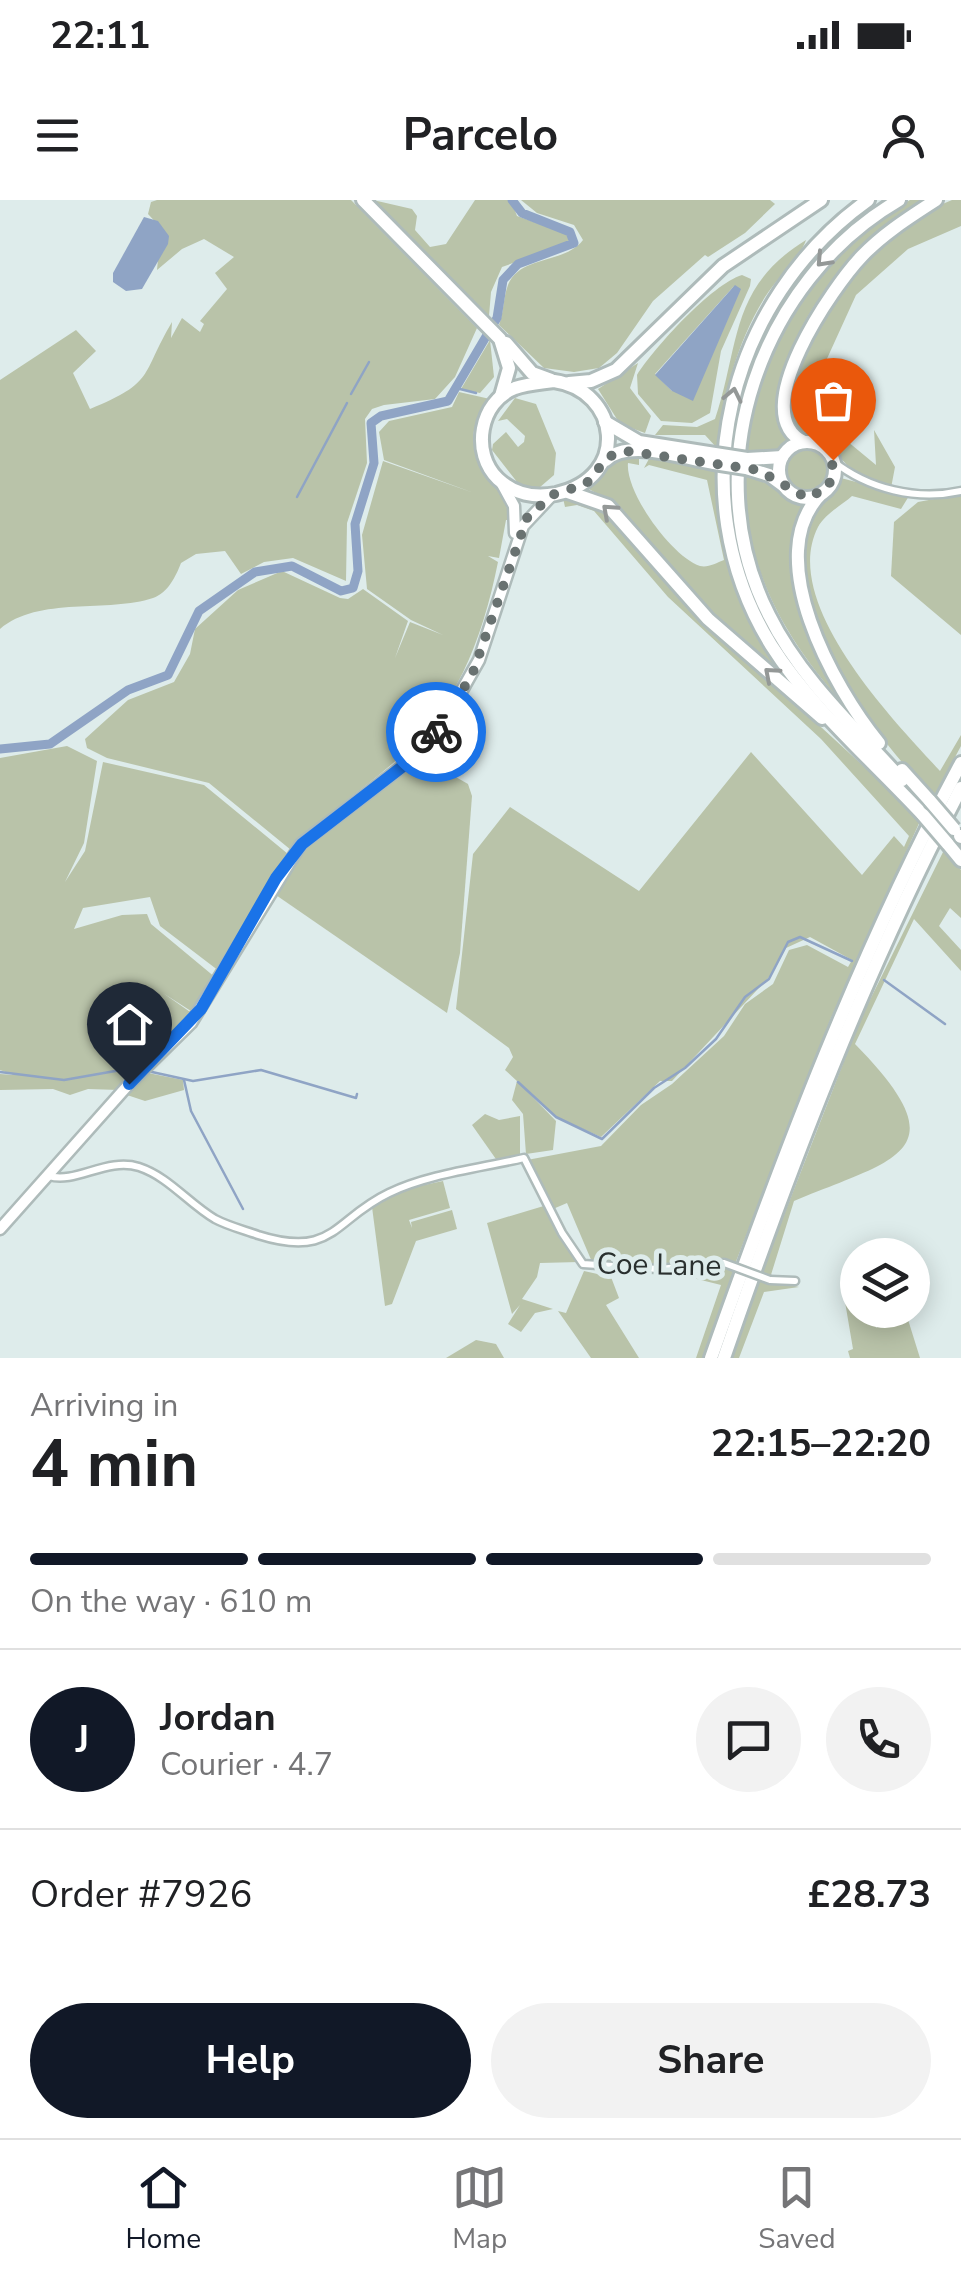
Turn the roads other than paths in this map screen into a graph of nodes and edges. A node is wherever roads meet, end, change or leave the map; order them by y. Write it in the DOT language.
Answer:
graph roads {
  1 [pos="363,200"];
  2 [pos="821,200"];
  3 [pos="868,200"];
  4 [pos="899,200"];
  5 [pos="940,200"];
  6 [pos="499,338"];
  7 [pos="560,382"];
  8 [pos="496,402"];
  9 [pos="603,420"];
  10 [pos="804,442"];
  11 [pos="782,457"];
  12 [pos="714,459"];
  13 [pos="604,462"];
  14 [pos="746,464"];
  15 [pos="840,475"];
  16 [pos="501,482"];
  17 [pos="786,488"];
  18 [pos="961,491"];
  19 [pos="559,493"];
  20 [pos="822,493"];
  21 [pos="513,549"];
  22 [pos="466,708"];
  23 [pos="847,734"];
  24 [pos="428,757"];
  25 [pos="961,763"];
  26 [pos="961,788"];
  27 [pos="961,806"];
  28 [pos="927,808"];
  29 [pos="957,838"];
  30 [pos="961,860"];
  31 [pos="862,996"];
  32 [pos="49,1176"];
  33 [pos="0,1229"];
  34 [pos="795,1281"];
  35 [pos="711,1358"];
  36 [pos="724,1358"];
  1 -- 6 [label="highway"];
  2 -- 7 [label="highway"];
  23 -- 3 [label="highway, one-way"];
  4 -- 28 [label="highway, one-way"];
  5 -- 10 [label="highway"];
  6 -- 7 [label="highway"];
  6 -- 8 [label="highway"];
  7 -- 8 [label="highway"];
  7 -- 9 [label="highway"];
  8 -- 16 [label="highway"];
  9 -- 12 [label="highway"];
  9 -- 13 [label="highway"];
  10 -- 11 [label="highway"];
  10 -- 15 [label="highway"];
  11 -- 14 [label="highway"];
  11 -- 17 [label="highway"];
  12 -- 13 [label="highway"];
  12 -- 14 [label="highway, bridge"];
  13 -- 19 [label="highway"];
  14 -- 17 [label="highway"];
  15 -- 18 [label="street"];
  15 -- 20 [label="highway"];
  16 -- 19 [label="highway"];
  16 -- 21 [label="main road"];
  17 -- 20 [label="highway"];
  19 -- 21 [label="main road"];
  23 -- 19 [label="highway, one-way"];
  20 -- 28 [label="highway"];
  21 -- 32 [label="main road"];
  22 -- 24 [label="street"];
  23 -- 28 [label="highway"];
  25 -- 35 [label="highway"];
  26 -- 31 [label="highway"];
  27 -- 31 [label="highway"];
  28 -- 29 [label="highway, bridge"];
  29 -- 30 [label="highway"];
  31 -- 36 [label="highway"];
  32 -- 33 [label="main road"];
  32 -- 34 [label="street, Coe Lane, bridge"];
}
